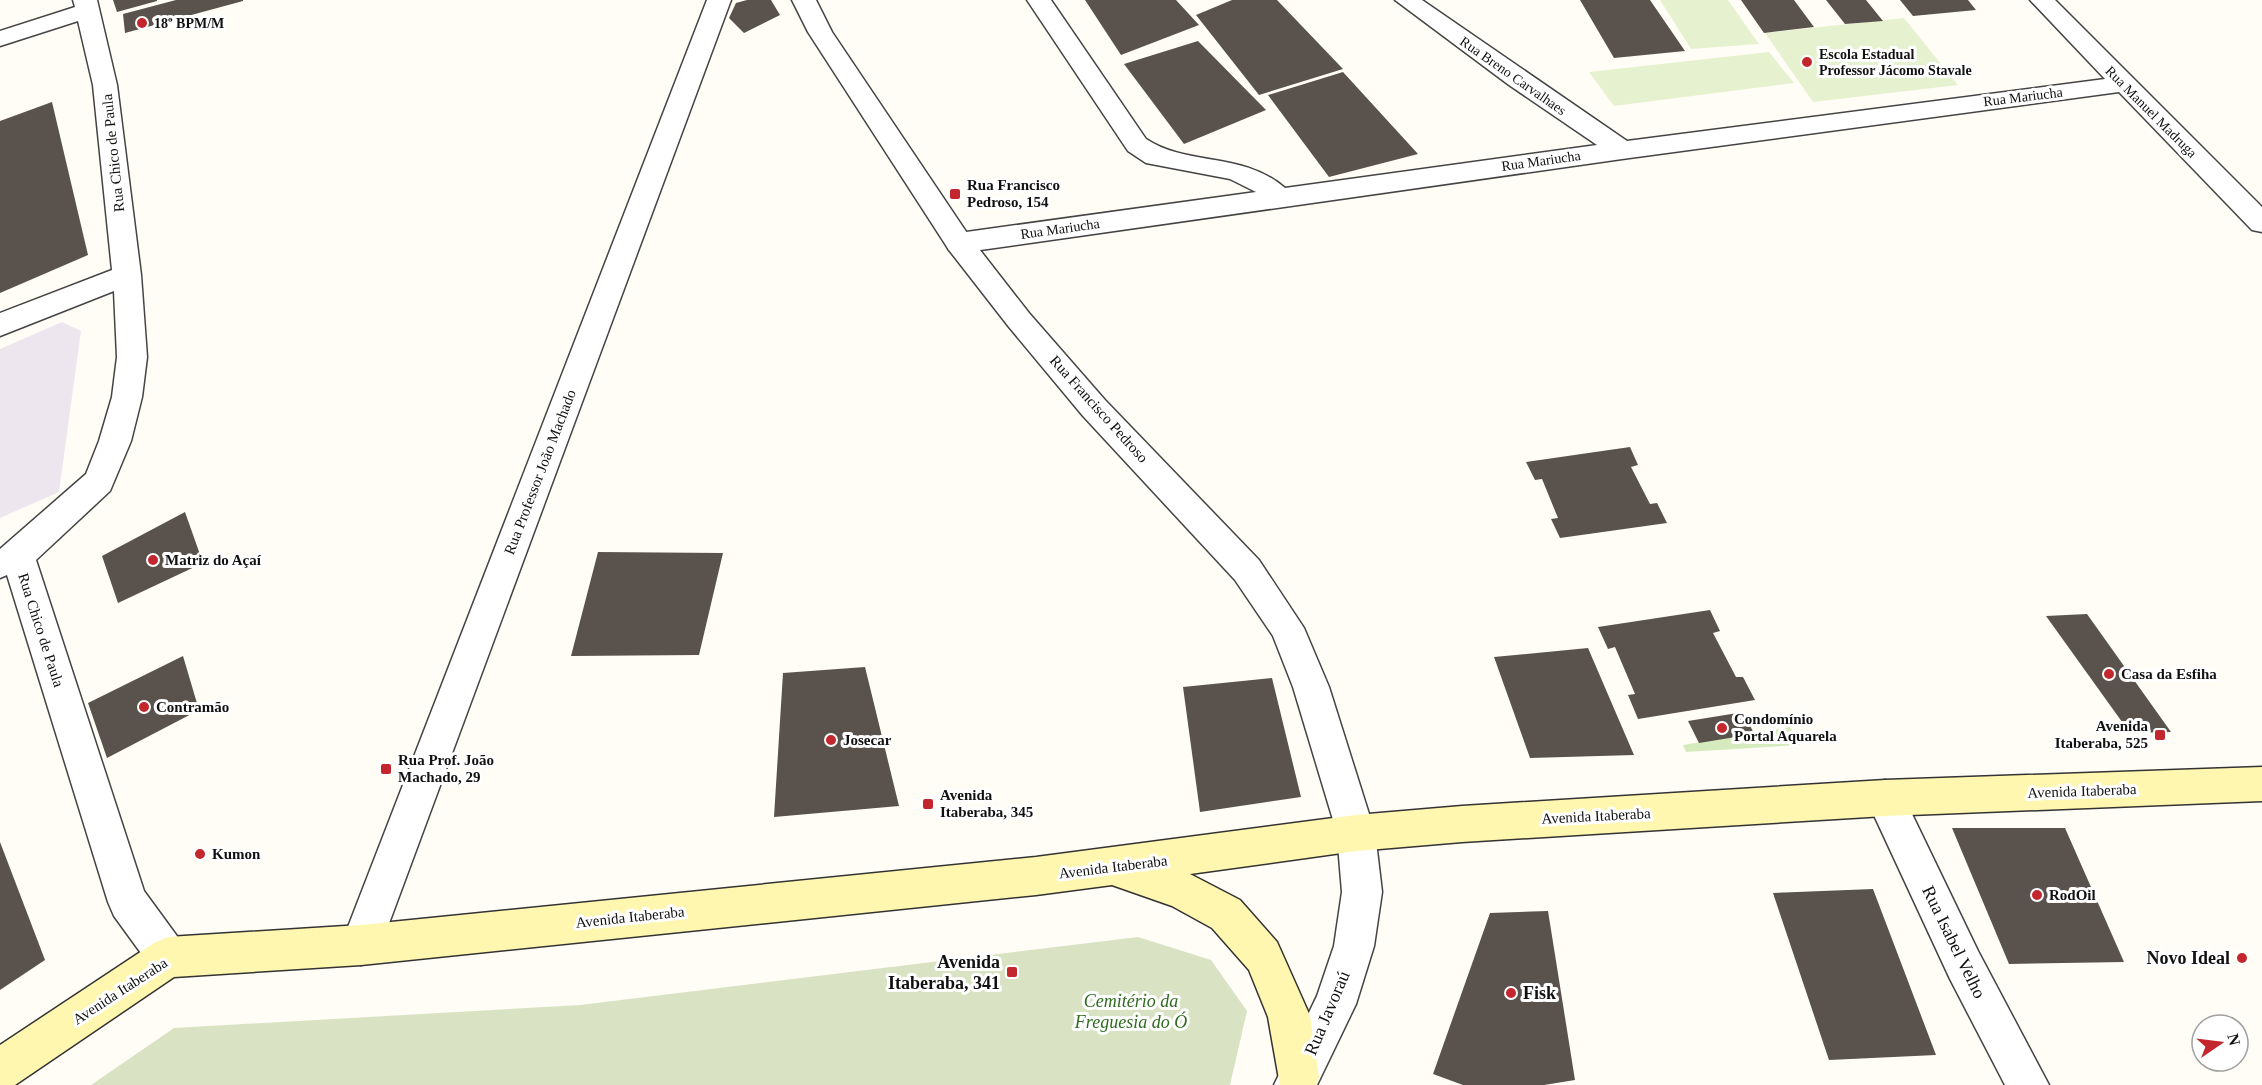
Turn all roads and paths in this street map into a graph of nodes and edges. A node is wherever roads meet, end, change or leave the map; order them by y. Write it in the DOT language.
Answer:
graph roads {
  1 [pos="719,0"];
  2 [pos="804,0"];
  3 [pos="1039,0"];
  4 [pos="1407,0"];
  5 [pos="1445,0"];
  6 [pos="2042,0"];
  7 [pos="86,5"];
  8 [pos="1456,37"];
  9 [pos="0,39"];
  10 [pos="2123,84"];
  11 [pos="1622,150"];
  12 [pos="1279,198"];
  13 [pos="2262,223"];
  14 [pos="960,243"];
  15 [pos="127,274"];
  16 [pos="0,325"];
  17 [pos="9,560"];
  18 [pos="2262,784"];
  19 [pos="1885,798"];
  20 [pos="1356,833"];
  21 [pos="1116,867"];
  22 [pos="361,945"];
  23 [pos="168,957"];
  24 [pos="0,1070"];
  25 [pos="1296,1081"];
  26 [pos="2028,1085"];
  1 -- 22 [label="street, Rua Professor João Machado"];
  2 -- 14 [label="street, Rua Francisco Pedroso"];
  3 -- 12 [label="street"];
  4 -- 8 [label="street, Rua Breno Carvalhaes"];
  5 -- 8 [label="street"];
  6 -- 10 [label="street, Rua Manuel Madruga"];
  7 -- 9 [label="street"];
  7 -- 15 [label="street, Rua Chico de Paula"];
  8 -- 11 [label="street, Rua Breno Carvalhaes"];
  10 -- 11 [label="street, Rua Mariucha"];
  10 -- 13 [label="street, Rua Manuel Madruga"];
  11 -- 12 [label="street, Rua Mariucha"];
  12 -- 14 [label="street, Rua Mariucha"];
  14 -- 20 [label="street, Rua Francisco Pedroso"];
  15 -- 16 [label="street"];
  15 -- 17 [label="street, Rua Chico de Paula"];
  17 -- 23 [label="street, Rua Chico de Paula"];
  18 -- 19 [label="main road, Avenida Itaberaba"];
  19 -- 20 [label="main road, Avenida Itaberaba"];
  19 -- 26 [label="street, Rua Isabel Velho"];
  20 -- 21 [label="main road, Avenida Itaberaba"];
  20 -- 25 [label="street, Rua Javoraú"];
  21 -- 22 [label="main road, Avenida Itaberaba"];
  21 -- 25 [label="main road"];
  22 -- 23 [label="main road, Avenida Itaberaba"];
  23 -- 24 [label="main road, Avenida Itaberaba"];
}
